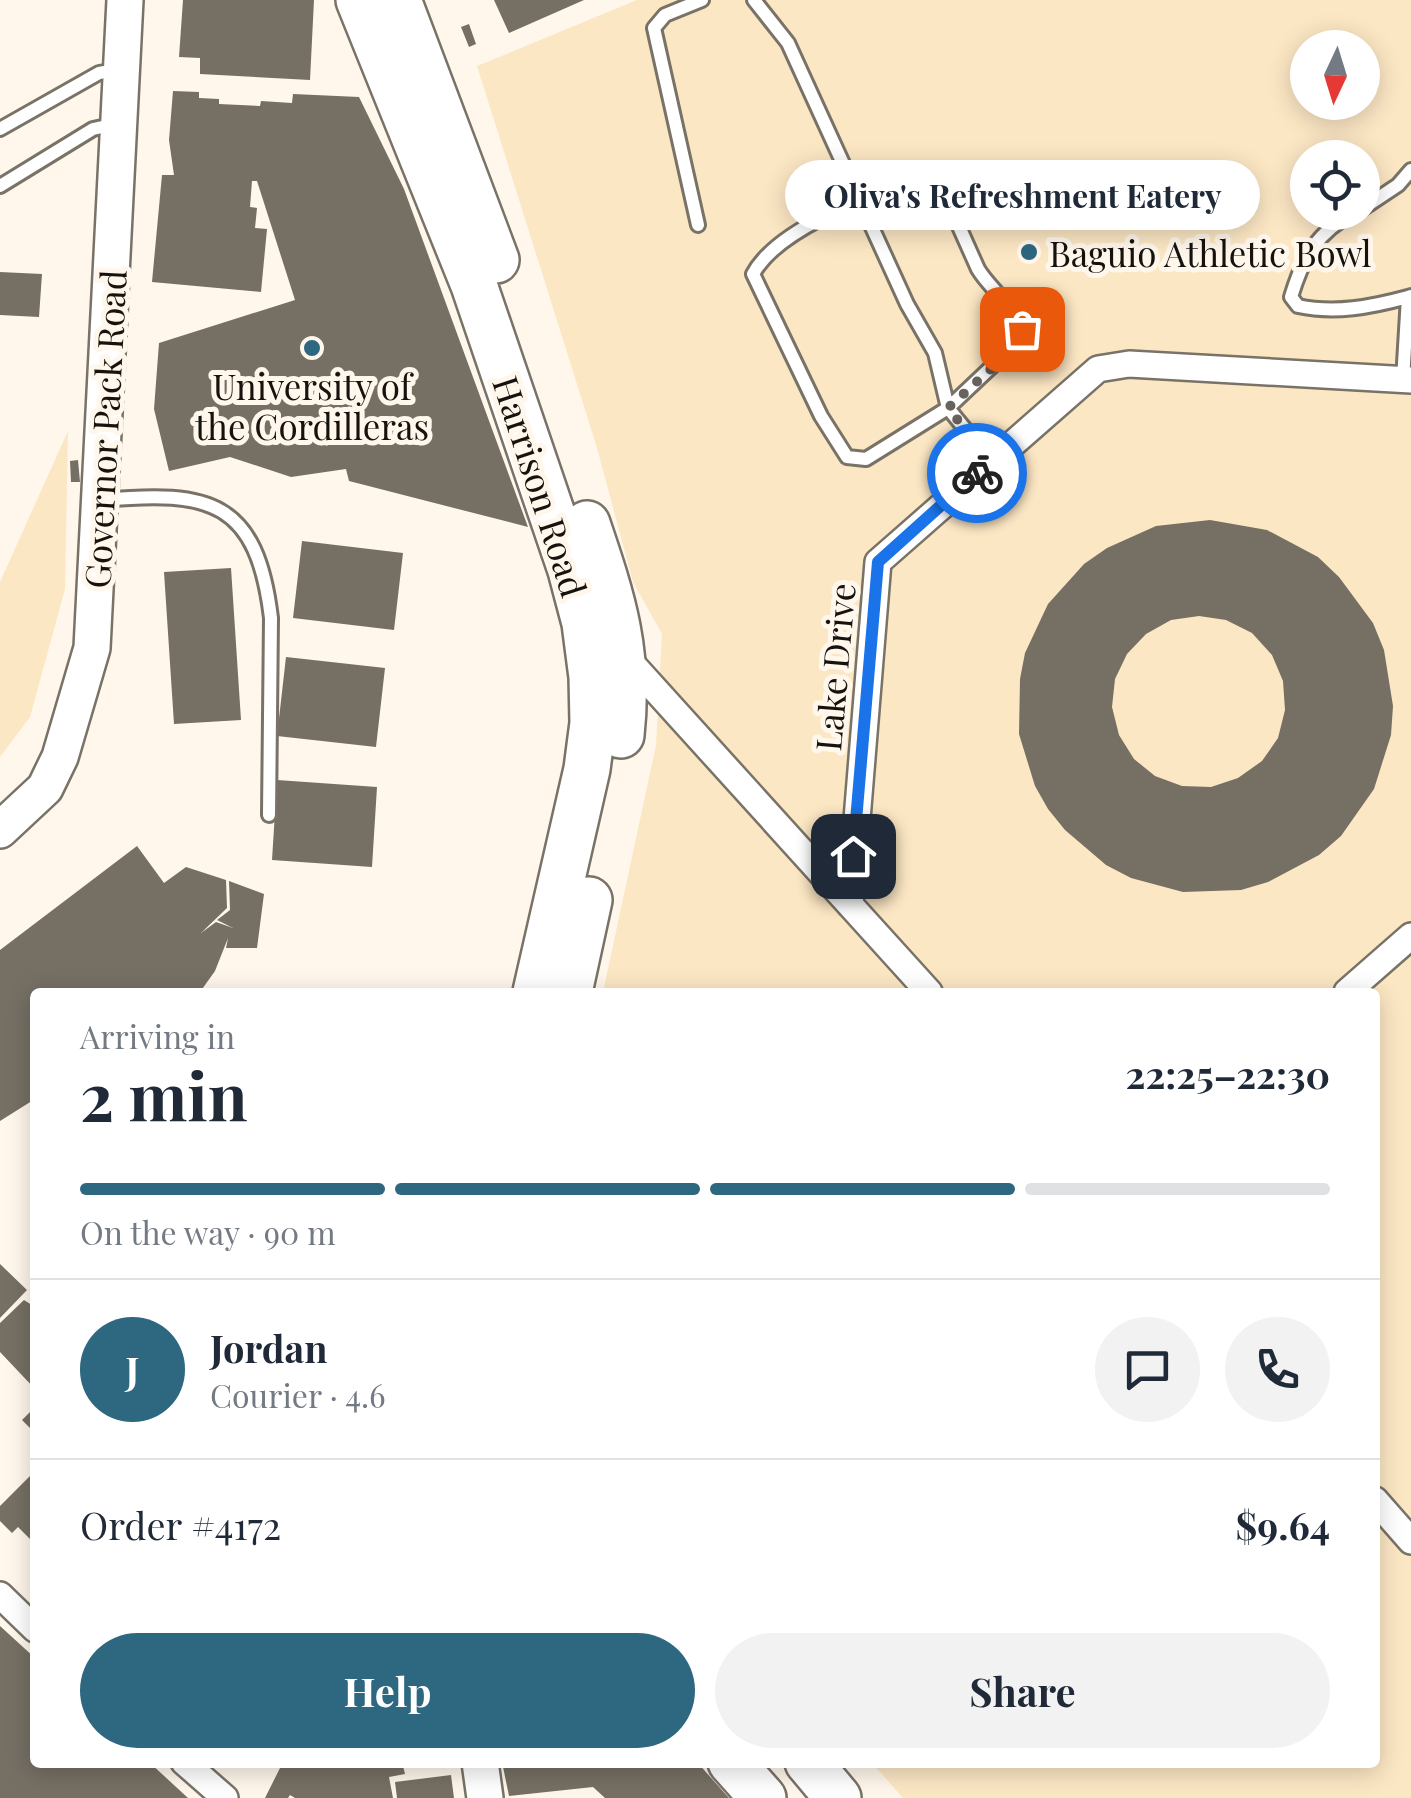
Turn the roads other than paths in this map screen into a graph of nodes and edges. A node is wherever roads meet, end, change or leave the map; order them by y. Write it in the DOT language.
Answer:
graph roads {
  1 [pos="125,0"];
  2 [pos="359,0"];
  3 [pos="398,0"];
  4 [pos="702,0"];
  5 [pos="754,0"];
  6 [pos="124,68"];
  7 [pos="120,123"];
  8 [pos="0,129"];
  9 [pos="1411,170"];
  10 [pos="0,186"];
  11 [pos="1380,197"];
  12 [pos="859,200"];
  13 [pos="698,226"];
  14 [pos="1327,230"];
  15 [pos="1409,297"];
  16 [pos="1407,380"];
  17 [pos="948,408"];
  18 [pos="991,461"];
  19 [pos="100,500"];
  20 [pos="624,654"];
  21 [pos="269,815"];
  22 [pos="0,830"];
  23 [pos="850,905"];
  24 [pos="1411,936"];
  25 [pos="537,988"];
  26 [pos="570,988"];
  27 [pos="925,988"];
  28 [pos="1352,988"];
  29 [pos="1380,1506"];
  30 [pos="1411,1541"];
  31 [pos="0,1595"];
  32 [pos="30,1623"];
  33 [pos="191,1768"];
  34 [pos="481,1768"];
  35 [pos="736,1768"];
  36 [pos="813,1768"];
  37 [pos="225,1798"];
  38 [pos="484,1798"];
  39 [pos="763,1798"];
  40 [pos="838,1798"];
  1 -- 6 [label="street, Governor Pack Road"];
  2 -- 25 [label="highway, Harrison Road"];
  3 -- 20 [label="highway, Harrison Road"];
  4 -- 13 [label="lane"];
  5 -- 12 [label="lane"];
  6 -- 7 [label="street, Governor Pack Road"];
  6 -- 8 [label="lane"];
  7 -- 10 [label="lane"];
  7 -- 19 [label="street, Governor Pack Road"];
  9 -- 11 [label="lane"];
  12 -- 17 [label="lane"];
  12 -- 17 [label="lane"];
  12 -- 17 [label="lane"];
  14 -- 15 [label="lane"];
  15 -- 16 [label="lane"];
  16 -- 18 [label="street, Lake Drive"];
  17 -- 18 [label="lane"];
  18 -- 23 [label="street, Lake Drive"];
  19 -- 21 [label="lane"];
  19 -- 22 [label="street, Governor Pack Road"];
  20 -- 23 [label="street"];
  20 -- 26 [label="highway, Harrison Road"];
  23 -- 27 [label="street"];
  24 -- 28 [label="street"];
  29 -- 30 [label="street"];
  31 -- 32 [label="street"];
  33 -- 37 [label="street"];
  34 -- 38 [label="street"];
  35 -- 39 [label="highway"];
  36 -- 40 [label="highway"];
}
